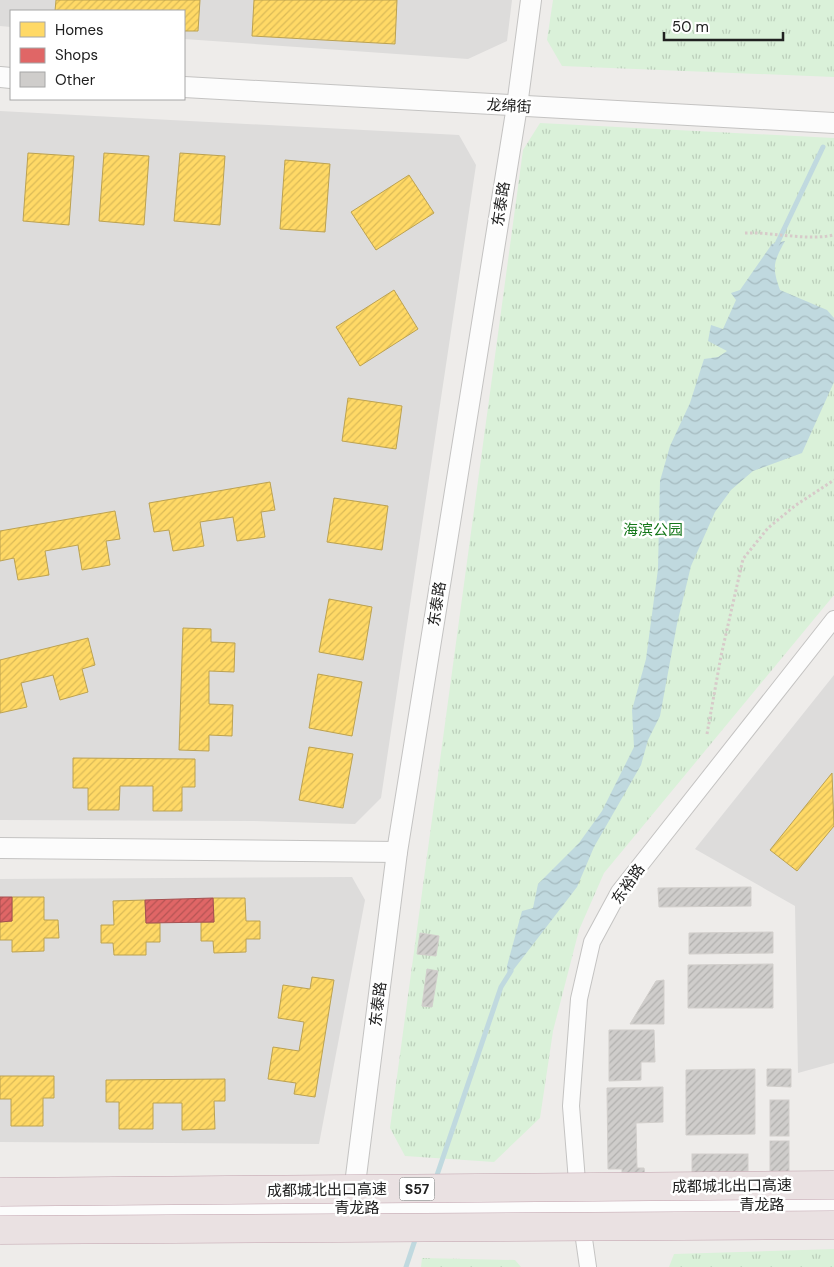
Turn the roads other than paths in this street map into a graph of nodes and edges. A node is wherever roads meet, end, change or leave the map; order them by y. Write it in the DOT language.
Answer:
graph roads {
  1 [pos="531,0"];
  2 [pos="185,88"];
  3 [pos="517,106"];
  4 [pos="834,123"];
  5 [pos="834,620"];
  6 [pos="0,848"];
  7 [pos="398,852"];
  8 [pos="834,1185"];
  9 [pos="0,1192"];
  10 [pos="834,1205"];
  11 [pos="580,1207"];
  12 [pos="352,1208"];
  13 [pos="0,1210"];
  14 [pos="834,1225"];
  15 [pos="0,1230"];
  16 [pos="588,1267"];
  1 -- 3 [label="street, 东泰路"];
  2 -- 3 [label="street, 龙绵街"];
  3 -- 4 [label="street, 龙绵街"];
  3 -- 7 [label="street, 东泰路"];
  5 -- 11 [label="street, 东裕路"];
  6 -- 7 [label="street"];
  7 -- 12 [label="street, 东泰路"];
  8 -- 9 [label="highway, 成都城北出口高速 / S57, bridge"];
  10 -- 11 [label="street, 青龙路"];
  11 -- 12 [label="street, 青龙路"];
  11 -- 16 [label="street, 东裕路"];
  12 -- 13 [label="street, 青龙路"];
  14 -- 15 [label="highway, bridge"];
}
